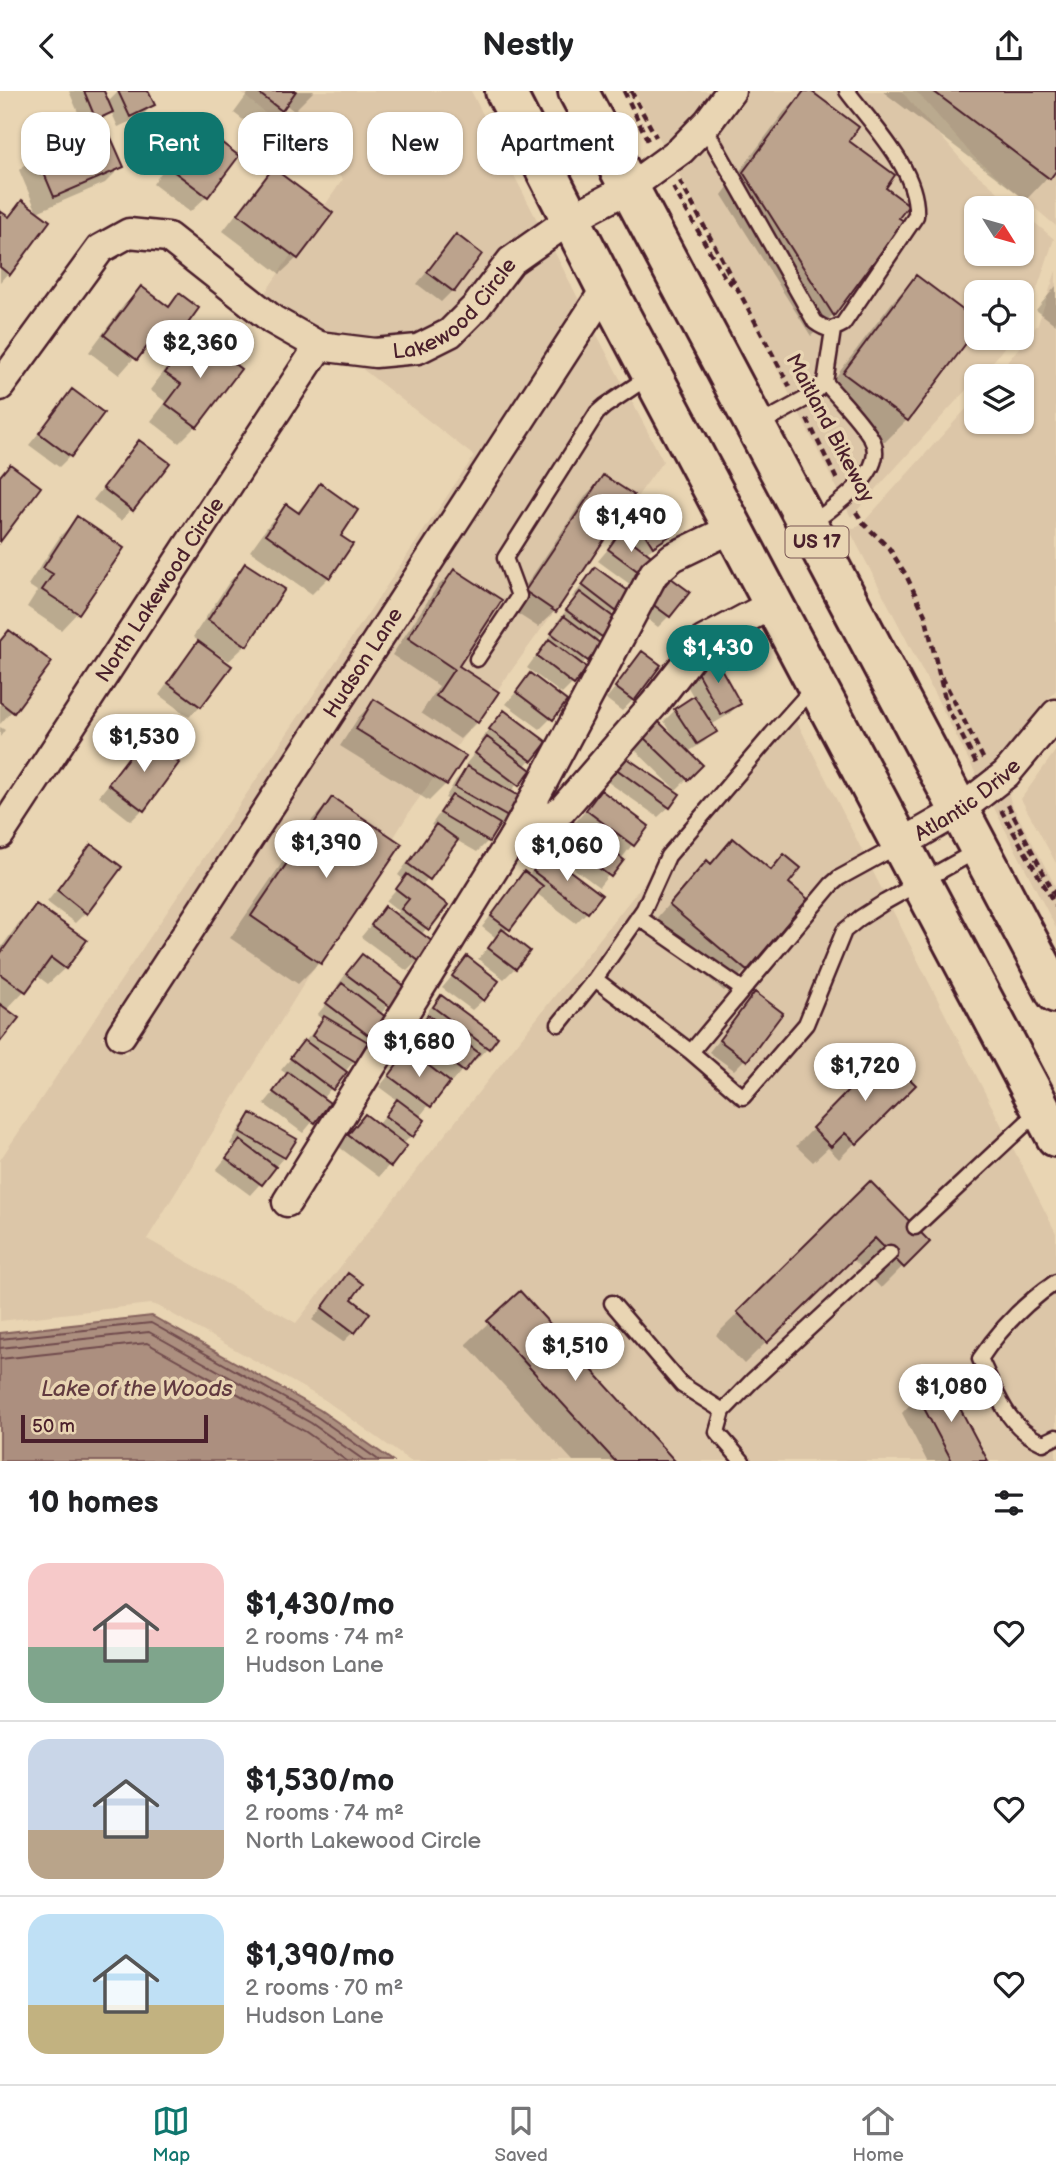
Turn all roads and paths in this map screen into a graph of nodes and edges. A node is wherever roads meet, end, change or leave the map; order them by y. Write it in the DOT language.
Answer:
graph roads {
  1 [pos="505,91"];
  2 [pos="578,91"];
  3 [pos="624,91"];
  4 [pos="631,91"];
  5 [pos="731,91"];
  6 [pos="847,91"];
  7 [pos="634,112"];
  8 [pos="648,124"];
  9 [pos="704,126"];
  10 [pos="629,188"];
  11 [pos="685,190"];
  12 [pos="682,204"];
  13 [pos="572,218"];
  14 [pos="735,287"];
  15 [pos="606,288"];
  16 [pos="833,330"];
  17 [pos="319,346"];
  18 [pos="652,375"];
  19 [pos="825,382"];
  20 [pos="0,386"];
  21 [pos="798,403"];
  22 [pos="755,426"];
  23 [pos="846,495"];
  24 [pos="808,526"];
  25 [pos="733,528"];
  26 [pos="773,604"];
  27 [pos="477,659"];
  28 [pos="937,665"];
  29 [pos="816,685"];
  30 [pos="1055,719"];
  31 [pos="960,810"];
  32 [pos="0,834"];
  33 [pos="513,838"];
  34 [pos="901,844"];
  35 [pos="980,849"];
  36 [pos="920,881"];
  37 [pos="638,917"];
  38 [pos="595,979"];
  39 [pos="742,989"];
  40 [pos="1056,993"];
  41 [pos="559,1024"];
  42 [pos="121,1035"];
  43 [pos="691,1052"];
  44 [pos="1050,1121"];
  45 [pos="287,1202"];
  46 [pos="915,1227"];
  47 [pos="890,1253"];
  48 [pos="1056,1282"];
  49 [pos="612,1303"];
  50 [pos="723,1411"];
  51 [pos="1056,1437"];
  52 [pos="742,1461"];
  1 -- 13 [label="main road"];
  2 -- 10 [label="main road, US 17"];
  3 -- 7 [label="path"];
  4 -- 8 [label="path"];
  5 -- 9 [label="street, Lakewood Circle"];
  6 -- 16 [label="lane"];
  9 -- 10 [label="street, Lakewood Circle"];
  9 -- 16 [label="lane"];
  10 -- 13 [label="street, Lakewood Circle"];
  10 -- 22 [label="main road, US 17"];
  11 -- 14 [label="path, Maitland Bikeway"];
  12 -- 14 [label="path"];
  13 -- 15 [label="main road"];
  13 -- 17 [label="street, Lakewood Circle"];
  14 -- 21 [label="path, Maitland Bikeway"];
  15 -- 18 [label="main road"];
  15 -- 42 [label="street, Hudson Lane"];
  16 -- 19 [label="lane"];
  17 -- 20 [label="street"];
  17 -- 32 [label="street, North Lakewood Circle"];
  18 -- 25 [label="main road"];
  18 -- 27 [label="lane"];
  19 -- 21 [label="lane"];
  19 -- 23 [label="lane"];
  21 -- 22 [label="lane"];
  21 -- 23 [label="path, Maitland Bikeway"];
  22 -- 24 [label="main road, US 17"];
  23 -- 24 [label="lane"];
  23 -- 28 [label="path, Maitland Bikeway"];
  24 -- 31 [label="main road, US 17"];
  25 -- 26 [label="main road"];
  25 -- 33 [label="street"];
  26 -- 29 [label="main road"];
  26 -- 33 [label="street"];
  29 -- 34 [label="main road"];
  29 -- 37 [label="lane"];
  30 -- 31 [label="street, Atlantic Drive"];
  31 -- 34 [label="street, Atlantic Drive"];
  31 -- 35 [label="main road, US 17"];
  33 -- 45 [label="street"];
  34 -- 36 [label="main road"];
  34 -- 39 [label="lane"];
  35 -- 36 [label="lane"];
  35 -- 40 [label="main road, US 17"];
  36 -- 43 [label="lane"];
  36 -- 44 [label="main road"];
  37 -- 38 [label="lane"];
  37 -- 39 [label="lane"];
  38 -- 41 [label="lane"];
  38 -- 43 [label="lane"];
  39 -- 43 [label="lane"];
  44 -- 46 [label="lane"];
  47 -- 50 [label="lane"];
  48 -- 51 [label="lane"];
  49 -- 50 [label="lane"];
  50 -- 52 [label="lane"];
}
